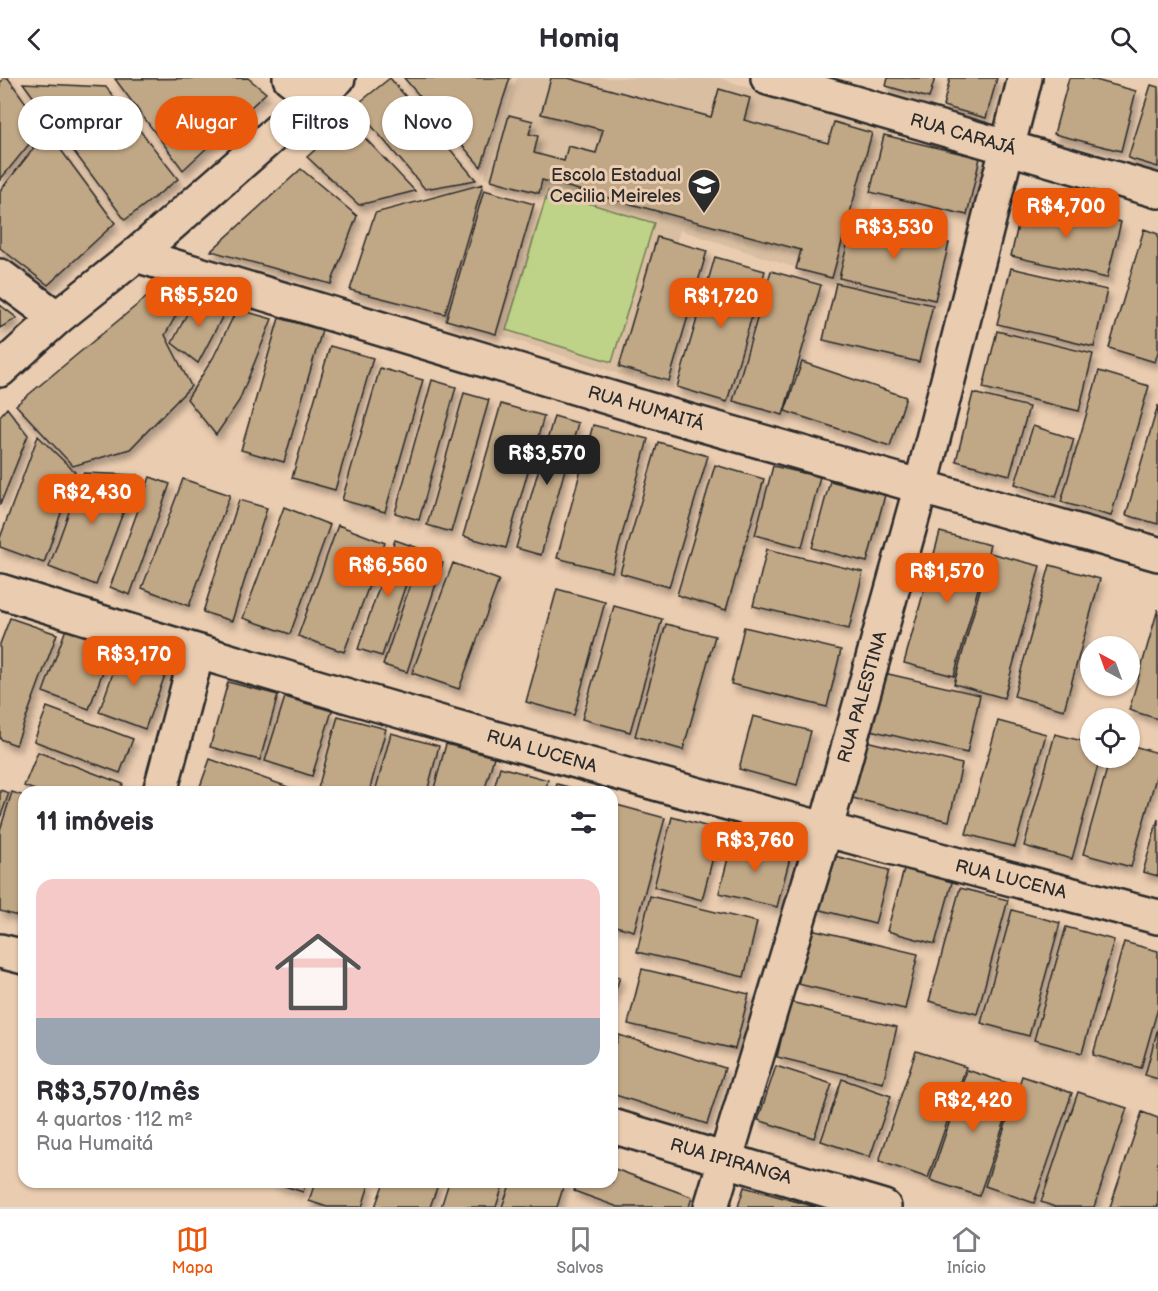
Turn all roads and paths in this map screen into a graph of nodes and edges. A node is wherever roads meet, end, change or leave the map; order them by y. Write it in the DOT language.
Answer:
graph roads {
  1 [pos="290,78"];
  2 [pos="768,78"];
  3 [pos="1025,78"];
  4 [pos="327,88"];
  5 [pos="1007,147"];
  6 [pos="1158,191"];
  7 [pos="136,255"];
  8 [pos="0,276"];
  9 [pos="57,318"];
  10 [pos="0,370"];
  11 [pos="921,486"];
  12 [pos="1158,554"];
  13 [pos="0,591"];
  14 [pos="197,653"];
  15 [pos="162,786"];
  16 [pos="825,831"];
  17 [pos="1158,917"];
  18 [pos="0,951"];
  19 [pos="18,956"];
  20 [pos="618,1128"];
  21 [pos="727,1159"];
  22 [pos="711,1207"];
  23 [pos="884,1207"];
  1 -- 4 [label="street"];
  2 -- 5 [label="street, RUA CARAJÁ"];
  3 -- 5 [label="street, RUA PALESTINA"];
  4 -- 7 [label="street"];
  5 -- 6 [label="street, RUA CARAJÁ"];
  5 -- 11 [label="street, RUA PALESTINA"];
  7 -- 9 [label="street"];
  7 -- 11 [label="street, RUA HUMAITÁ"];
  8 -- 9 [label="street"];
  9 -- 10 [label="street"];
  11 -- 12 [label="street, RUA HUMAITÁ"];
  11 -- 16 [label="street, RUA PALESTINA"];
  13 -- 14 [label="street, RUA LUCENA"];
  14 -- 15 [label="street"];
  14 -- 16 [label="street, RUA LUCENA"];
  16 -- 17 [label="street, RUA LUCENA"];
  16 -- 21 [label="street, RUA PALESTINA"];
  18 -- 19 [label="street"];
  20 -- 21 [label="street, RUA IPIRANGA"];
  21 -- 22 [label="street, RUA PALESTINA"];
  21 -- 23 [label="street, RUA IPIRANGA"];
}
